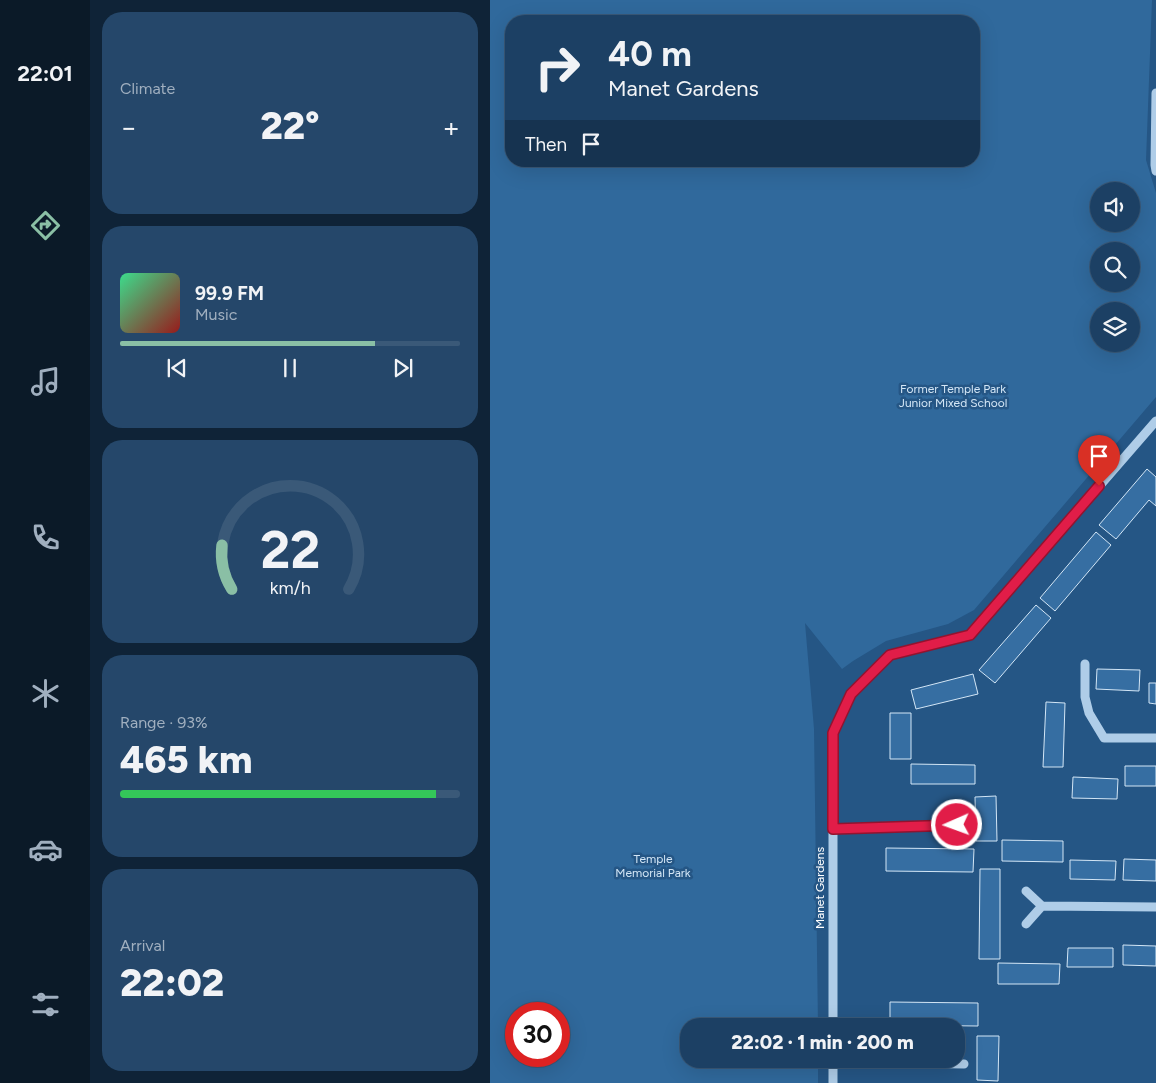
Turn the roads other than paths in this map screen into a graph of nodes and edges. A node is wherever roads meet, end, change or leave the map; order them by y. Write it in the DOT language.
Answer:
graph roads {
  1 [pos="1156,93"];
  2 [pos="1156,170"];
  3 [pos="1154,426"];
  4 [pos="1085,664"];
  5 [pos="1156,738"];
  6 [pos="957,825"];
  7 [pos="833,829"];
  8 [pos="1026,891"];
  9 [pos="1042,906"];
  10 [pos="1156,907"];
  11 [pos="1026,924"];
  12 [pos="833,1018"];
  13 [pos="833,1068"];
  14 [pos="833,1083"];
  1 -- 2 [label="street"];
  3 -- 7 [label="street, Manet Gardens"];
  4 -- 5 [label="street"];
  6 -- 7 [label="street"];
  7 -- 12 [label="street, Manet Gardens"];
  8 -- 9 [label="street"];
  9 -- 10 [label="street"];
  9 -- 11 [label="street"];
  13 -- 14 [label="street"];
}
